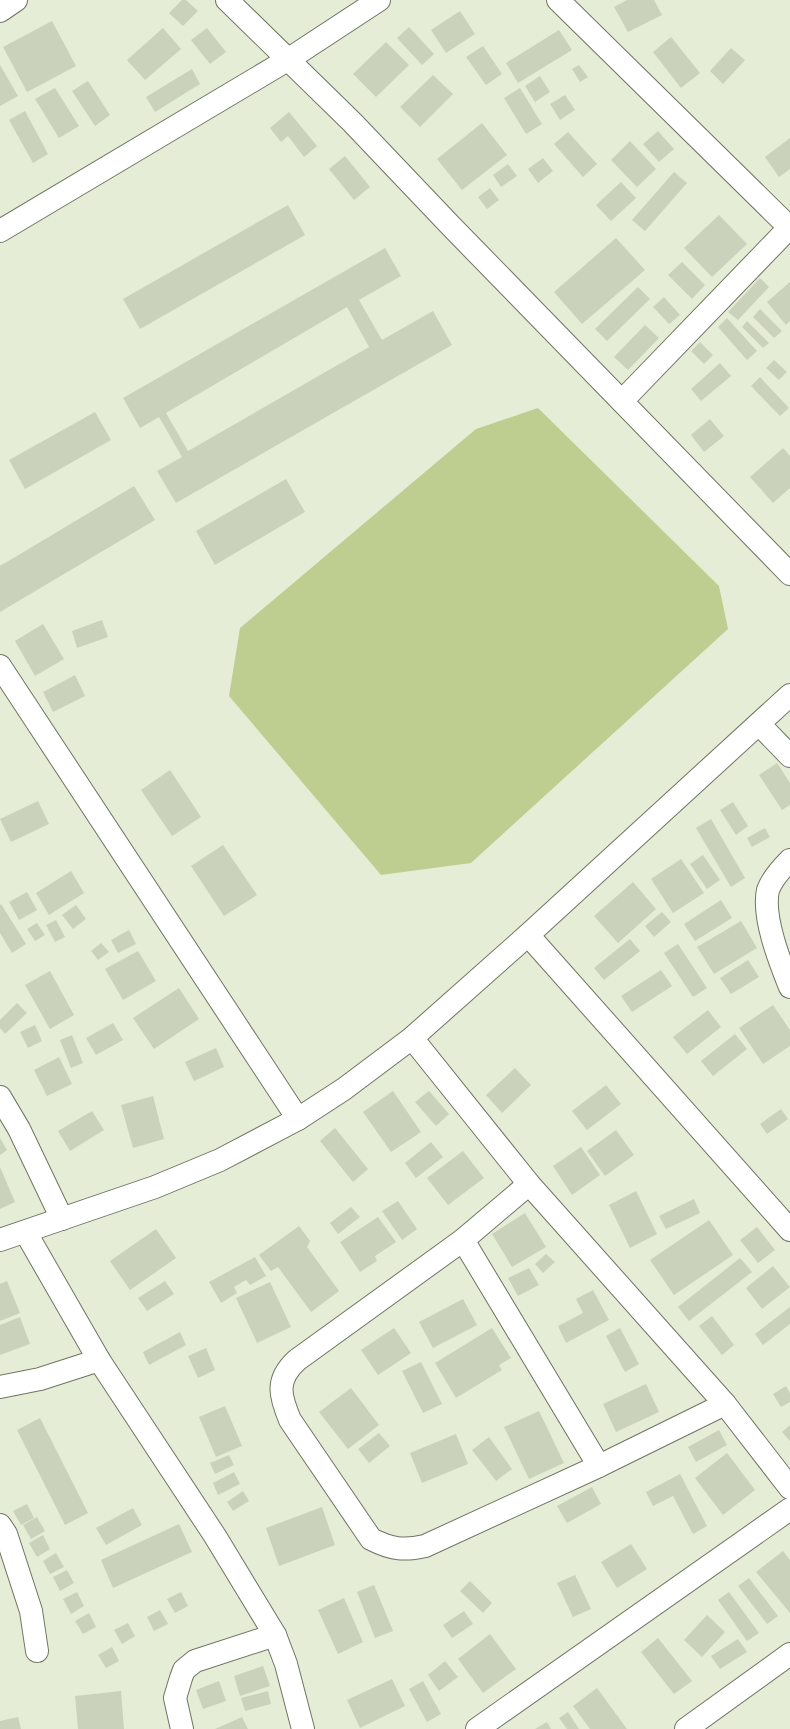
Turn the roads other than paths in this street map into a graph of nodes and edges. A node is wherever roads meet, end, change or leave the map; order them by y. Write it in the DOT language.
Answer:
graph roads {
  1 [pos="16,0"];
  2 [pos="226,0"];
  3 [pos="379,0"];
  4 [pos="558,0"];
  5 [pos="0,11"];
  6 [pos="289,59"];
  7 [pos="790,228"];
  8 [pos="0,231"];
  9 [pos="622,401"];
  10 [pos="790,574"];
  11 [pos="0,666"];
  12 [pos="790,695"];
  13 [pos="759,724"];
  14 [pos="790,756"];
  15 [pos="790,860"];
  16 [pos="528,935"];
  17 [pos="790,987"];
  18 [pos="412,1038"];
  19 [pos="0,1097"];
  20 [pos="298,1119"];
  21 [pos="528,1184"];
  22 [pos="62,1219"];
  23 [pos="790,1230"];
  24 [pos="26,1233"];
  25 [pos="0,1240"];
  26 [pos="463,1240"];
  27 [pos="99,1360"];
  28 [pos="0,1387"];
  29 [pos="725,1404"];
  30 [pos="599,1466"];
  31 [pos="790,1488"];
  32 [pos="790,1509"];
  33 [pos="0,1525"];
  34 [pos="275,1635"];
  35 [pos="38,1650"];
  36 [pos="790,1654"];
  37 [pos="182,1729"];
  38 [pos="304,1729"];
  39 [pos="477,1729"];
  40 [pos="686,1729"];
  1 -- 5 [label="street"];
  2 -- 6 [label="street"];
  3 -- 6 [label="street"];
  4 -- 7 [label="street"];
  6 -- 8 [label="street"];
  6 -- 9 [label="street"];
  7 -- 9 [label="street"];
  9 -- 10 [label="street"];
  11 -- 20 [label="street"];
  12 -- 13 [label="street"];
  13 -- 14 [label="street"];
  13 -- 16 [label="street"];
  15 -- 17 [label="street"];
  16 -- 18 [label="street"];
  16 -- 23 [label="street"];
  18 -- 20 [label="street"];
  18 -- 21 [label="street"];
  19 -- 22 [label="street"];
  20 -- 22 [label="street"];
  21 -- 26 [label="street"];
  21 -- 29 [label="street"];
  22 -- 24 [label="street"];
  24 -- 25 [label="street"];
  24 -- 27 [label="street"];
  26 -- 30 [label="street"];
  26 -- 30 [label="street"];
  27 -- 28 [label="street"];
  27 -- 34 [label="street"];
  29 -- 30 [label="street"];
  29 -- 31 [label="street"];
  32 -- 39 [label="street"];
  33 -- 35 [label="street"];
  34 -- 37 [label="street"];
  34 -- 38 [label="street"];
  36 -- 40 [label="street"];
}
